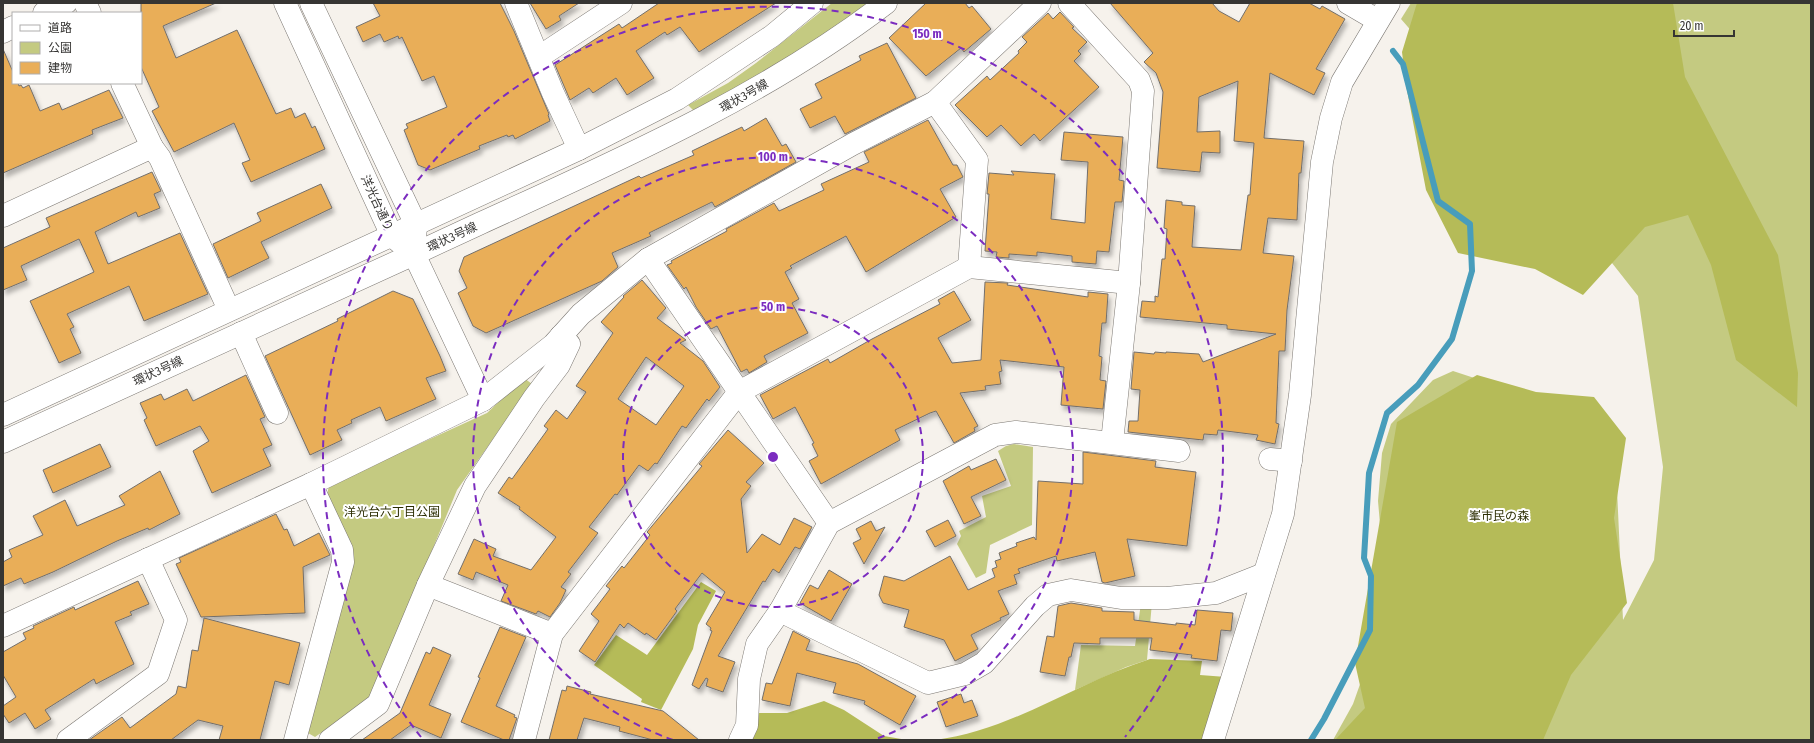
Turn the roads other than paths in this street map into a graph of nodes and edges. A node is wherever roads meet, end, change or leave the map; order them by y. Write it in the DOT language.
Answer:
graph roads {
  1 [pos="66,3"];
  2 [pos="85,3"];
  3 [pos="285,3"];
  4 [pos="311,3"];
  5 [pos="516,3"];
  6 [pos="621,3"];
  7 [pos="812,3"];
  8 [pos="886,3"];
  9 [pos="1040,3"];
  10 [pos="1068,3"];
  11 [pos="1348,3"];
  12 [pos="46,12"];
  13 [pos="90,12"];
  14 [pos="1383,12"];
  15 [pos="12,28"];
  16 [pos="3,32"];
  17 [pos="539,57"];
  18 [pos="122,84"];
  19 [pos="935,102"];
  20 [pos="152,147"];
  21 [pos="579,149"];
  22 [pos="3,216"];
  23 [pos="416,225"];
  24 [pos="392,236"];
  25 [pos="414,254"];
  26 [pos="648,259"];
  27 [pos="968,267"];
  28 [pos="1128,283"];
  29 [pos="229,310"];
  30 [pos="241,333"];
  31 [pos="561,336"];
  32 [pos="739,392"];
  33 [pos="483,400"];
  34 [pos="278,413"];
  35 [pos="3,415"];
  36 [pos="3,442"];
  37 [pos="1112,442"];
  38 [pos="1179,451"];
  39 [pos="1270,459"];
  40 [pos="1291,461"];
  41 [pos="311,484"];
  42 [pos="829,524"];
  43 [pos="148,559"];
  44 [pos="1264,574"];
  45 [pos="428,585"];
  46 [pos="780,611"];
  47 [pos="3,626"];
  48 [pos="552,634"];
  49 [pos="342,736"];
  50 [pos="68,740"];
  51 [pos="295,740"];
  52 [pos="524,740"];
  53 [pos="740,740"];
  54 [pos="1213,740"];
  1 -- 12 [label="street"];
  2 -- 13 [label="street"];
  3 -- 24 [label="street, 洋光台通り"];
  4 -- 23 [label="street"];
  5 -- 17 [label="street"];
  6 -- 17 [label="street"];
  7 -- 21 [label="street"];
  8 -- 25 [label="street, 環状3号線"];
  9 -- 19 [label="street"];
  10 -- 28 [label="street"];
  11 -- 14 [label="street"];
  14 -- 40 [label="street"];
  15 -- 16 [label="street"];
  17 -- 21 [label="street"];
  18 -- 20 [label="street"];
  19 -- 26 [label="street"];
  19 -- 27 [label="street"];
  20 -- 22 [label="street"];
  20 -- 29 [label="street"];
  21 -- 23 [label="street"];
  23 -- 24 [label="street"];
  23 -- 25 [label="street"];
  24 -- 25 [label="street, 洋光台通り"];
  24 -- 29 [label="street"];
  25 -- 30 [label="street, 環状3号線"];
  25 -- 33 [label="street"];
  26 -- 31 [label="street"];
  26 -- 32 [label="street"];
  27 -- 28 [label="street"];
  27 -- 32 [label="street"];
  28 -- 37 [label="street"];
  29 -- 35 [label="street"];
  30 -- 34 [label="street"];
  30 -- 36 [label="street, 環状3号線"];
  31 -- 33 [label="street"];
  31 -- 45 [label="street"];
  32 -- 42 [label="street"];
  32 -- 48 [label="street"];
  33 -- 41 [label="street"];
  37 -- 38 [label="street"];
  37 -- 42 [label="street"];
  39 -- 40 [label="street"];
  40 -- 44 [label="street"];
  41 -- 43 [label="street"];
  41 -- 51 [label="street"];
  42 -- 46 [label="street"];
  43 -- 47 [label="street"];
  43 -- 50 [label="street"];
  44 -- 46 [label="street"];
  44 -- 54 [label="street"];
  45 -- 48 [label="street"];
  45 -- 49 [label="street"];
  46 -- 53 [label="street"];
  48 -- 52 [label="street"];
}
